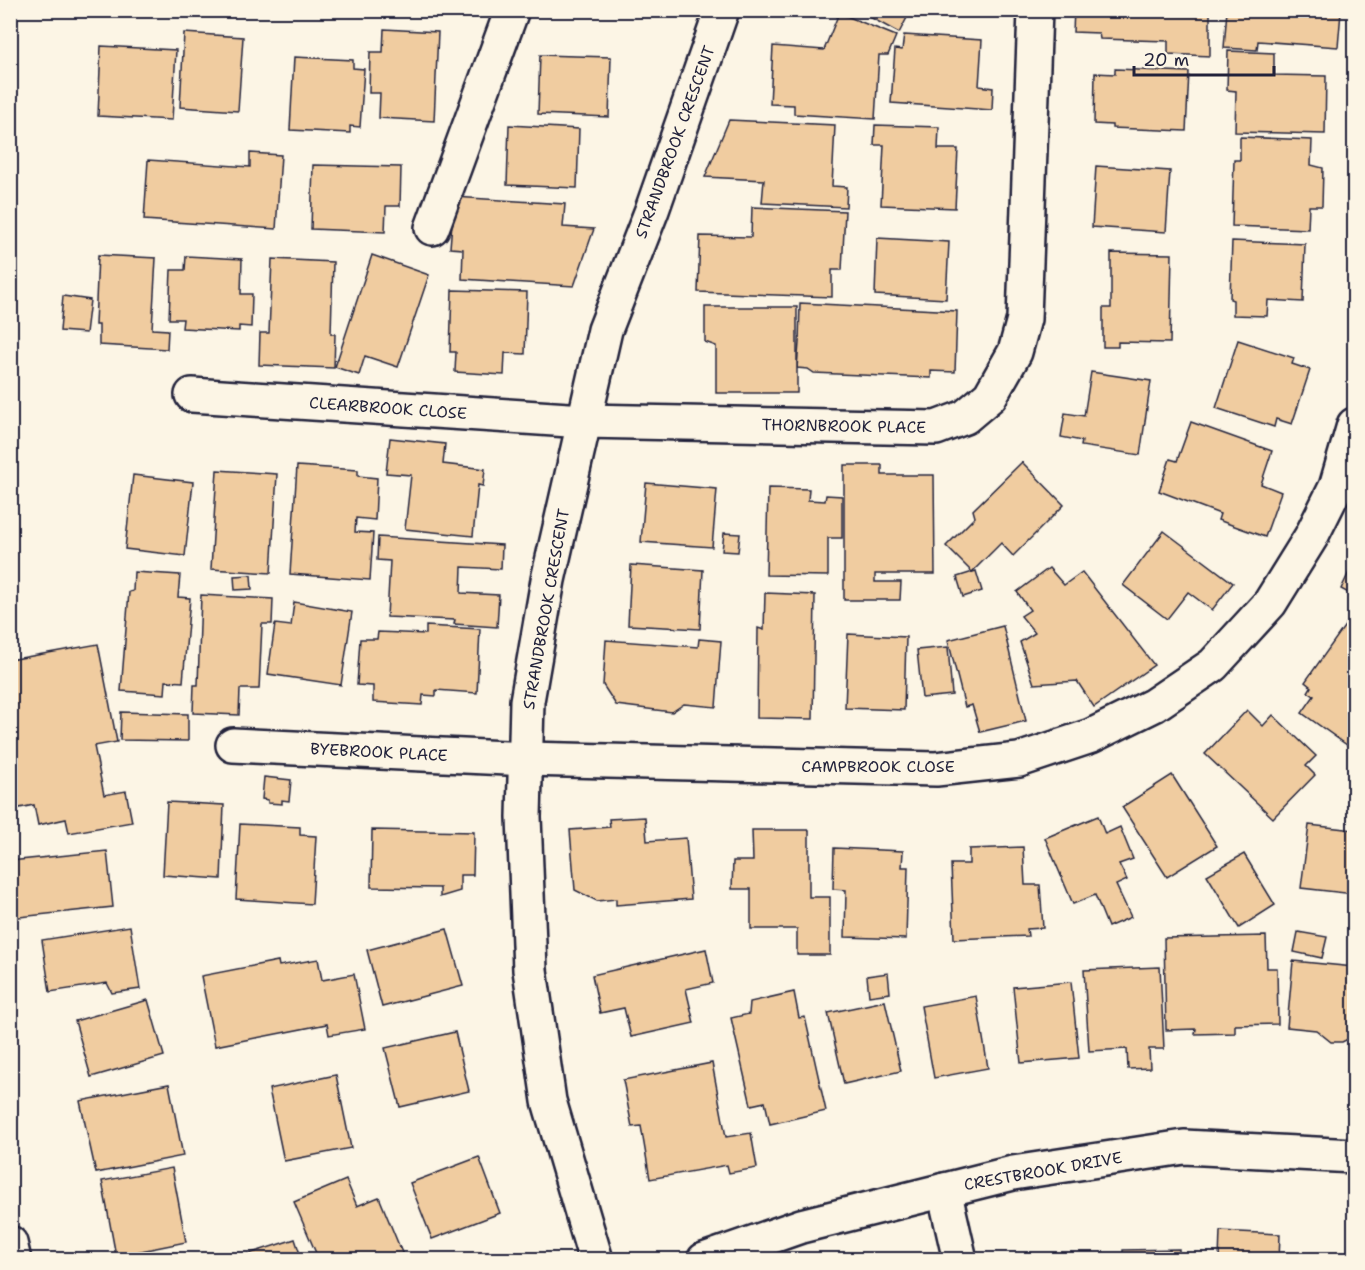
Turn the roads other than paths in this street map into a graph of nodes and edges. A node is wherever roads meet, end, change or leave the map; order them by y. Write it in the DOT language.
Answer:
graph roads {
  1 [pos="512,10"];
  2 [pos="722,10"];
  3 [pos="1035,10"];
  4 [pos="432,228"];
  5 [pos="192,395"];
  6 [pos="584,421"];
  7 [pos="1354,425"];
  8 [pos="233,745"];
  9 [pos="526,759"];
  10 [pos="1354,1156"];
  11 [pos="945,1190"];
  12 [pos="10,1243"];
  13 [pos="14,1260"];
  14 [pos="596,1260"];
  15 [pos="704,1260"];
  16 [pos="960,1260"];
  1 -- 4 [label="street"];
  2 -- 6 [label="street, STRANDBROOK CRESCENT"];
  3 -- 6 [label="street, THORNBROOK PLACE"];
  5 -- 6 [label="street, CLEARBROOK CLOSE"];
  6 -- 9 [label="street, STRANDBROOK CRESCENT"];
  7 -- 9 [label="street, CAMPBROOK CLOSE"];
  8 -- 9 [label="street, BYEBROOK PLACE"];
  9 -- 14 [label="street, STRANDBROOK CRESCENT"];
  10 -- 11 [label="street, CRESTBROOK DRIVE"];
  11 -- 15 [label="street, CRESTBROOK DRIVE"];
  11 -- 16 [label="street"];
  12 -- 13 [label="street"];
}
